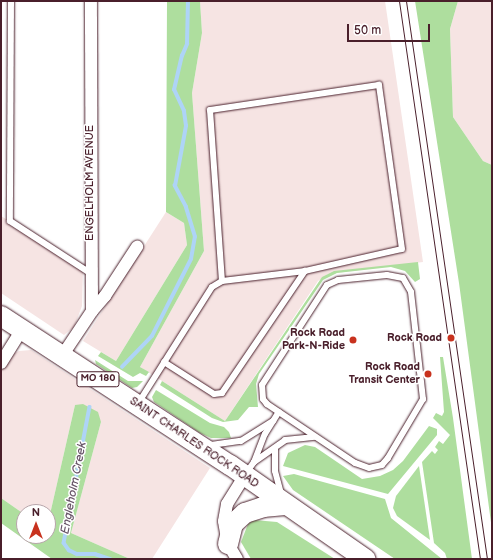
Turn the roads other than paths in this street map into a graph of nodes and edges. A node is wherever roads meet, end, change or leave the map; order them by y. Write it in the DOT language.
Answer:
graph roads {
  1 [pos="11,1"];
  2 [pos="91,1"];
  3 [pos="137,247"];
  4 [pos="305,271"];
  5 [pos="90,273"];
  6 [pos="222,281"];
  7 [pos="92,311"];
  8 [pos="1,316"];
  9 [pos="22,330"];
  10 [pos="62,356"];
  11 [pos="164,362"];
  12 [pos="1,363"];
  13 [pos="137,405"];
  14 [pos="279,412"];
  15 [pos="273,421"];
  16 [pos="317,437"];
  17 [pos="195,443"];
  18 [pos="275,448"];
  19 [pos="249,469"];
  20 [pos="285,505"];
  21 [pos="233,552"];
  22 [pos="365,559"];
  1 -- 5 [label="lane"];
  2 -- 5 [label="street, ENGELHOLM AVENUE"];
  3 -- 7 [label="street"];
  4 -- 6 [label="lane"];
  4 -- 6 [label="lane"];
  4 -- 11 [label="lane"];
  5 -- 7 [label="street, ENGELHOLM AVENUE"];
  6 -- 11 [label="lane"];
  7 -- 10 [label="street"];
  8 -- 9 [label="main road, SAINT CHARLES ROCK ROAD / MO 180"];
  9 -- 10 [label="main road, SAINT CHARLES ROCK ROAD / MO 180"];
  9 -- 12 [label="street"];
  10 -- 13 [label="main road, SAINT CHARLES ROCK ROAD / MO 180"];
  11 -- 13 [label="lane"];
  13 -- 17 [label="main road, SAINT CHARLES ROCK ROAD / MO 180"];
  14 -- 15 [label="lane"];
  14 -- 16 [label="lane"];
  14 -- 16 [label="lane"];
  15 -- 17 [label="lane"];
  15 -- 19 [label="lane"];
  16 -- 18 [label="lane"];
  17 -- 19 [label="main road, SAINT CHARLES ROCK ROAD / MO 180"];
  18 -- 19 [label="lane"];
  18 -- 20 [label="lane"];
  19 -- 20 [label="main road, SAINT CHARLES ROCK ROAD / MO 180"];
  19 -- 21 [label="street"];
  20 -- 21 [label="main road"];
  20 -- 22 [label="main road, SAINT CHARLES ROCK ROAD / MO 180"];
}
